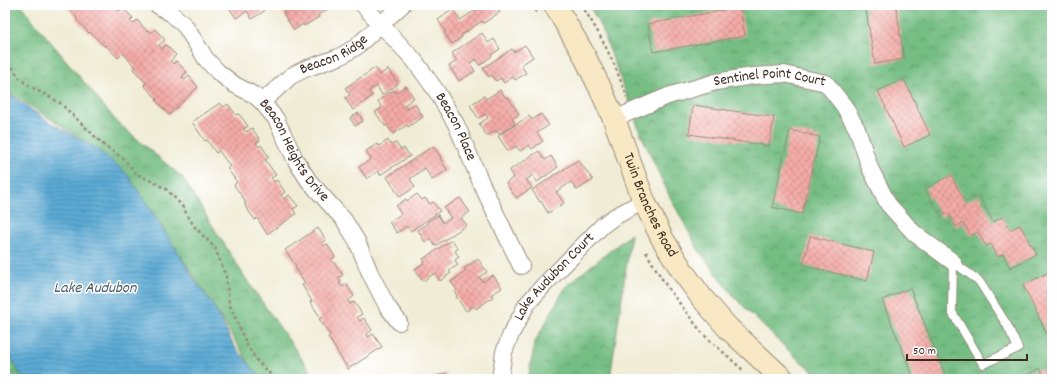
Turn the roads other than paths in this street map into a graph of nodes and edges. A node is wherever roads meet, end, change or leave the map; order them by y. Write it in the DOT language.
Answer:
graph roads {
  1 [pos="158,5"];
  2 [pos="363,5"];
  3 [pos="402,5"];
  4 [pos="548,11"];
  5 [pos="381,24"];
  6 [pos="262,102"];
  7 [pos="614,119"];
  8 [pos="644,201"];
  9 [pos="953,262"];
  10 [pos="521,266"];
  11 [pos="399,322"];
  12 [pos="500,379"];
  13 [pos="783,379"];
  1 -- 6 [label="street, Beacon Heights Drive"];
  2 -- 5 [label="street, Beacon Place"];
  3 -- 5 [label="street, Beacon Ridge"];
  4 -- 7 [label="main road, Twin Branches Road"];
  5 -- 6 [label="street, Beacon Ridge"];
  5 -- 10 [label="street, Beacon Place"];
  6 -- 11 [label="street, Beacon Heights Drive"];
  7 -- 8 [label="main road, Twin Branches Road"];
  7 -- 9 [label="street, Sentinel Point Court"];
  8 -- 12 [label="street, Lake Audubon Court"];
  8 -- 13 [label="main road, Twin Branches Road"];
  9 -- 9 [label="lane"];
}
